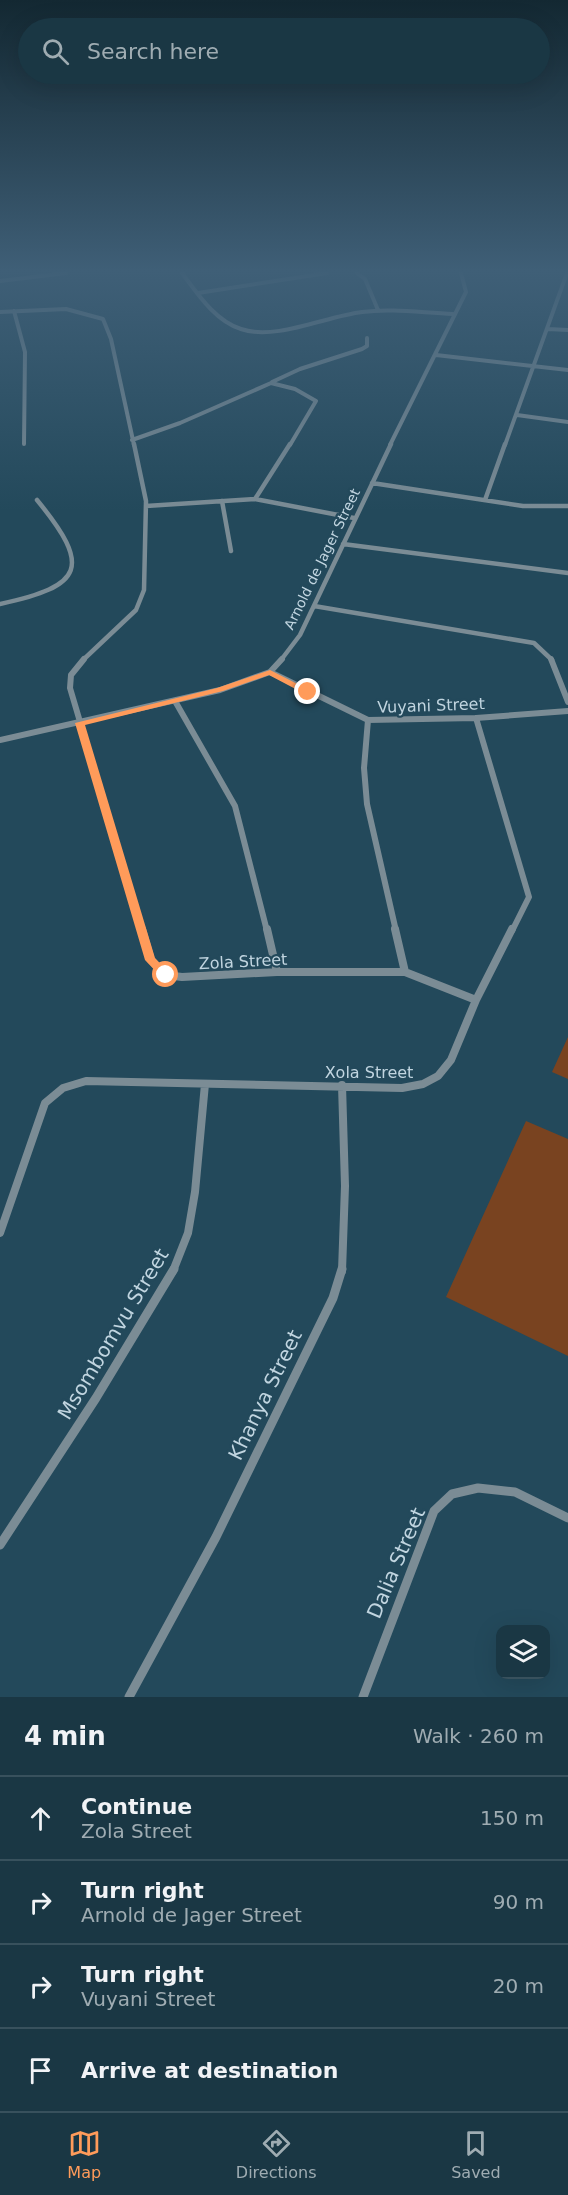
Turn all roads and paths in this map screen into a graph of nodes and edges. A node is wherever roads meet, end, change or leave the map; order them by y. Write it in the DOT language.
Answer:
graph roads {
  1 [pos="25,352"];
  2 [pos="114,352"];
  3 [pos="355,352"];
  4 [pos="437,352"];
  5 [pos="538,352"];
  6 [pos="436,355"];
  7 [pos="532,367"];
  8 [pos="568,370"];
  9 [pos="271,383"];
  10 [pos="517,415"];
  11 [pos="568,422"];
  12 [pos="132,440"];
  13 [pos="24,444"];
  14 [pos="372,483"];
  15 [pos="255,499"];
  16 [pos="37,500"];
  17 [pos="485,500"];
  18 [pos="222,501"];
  19 [pos="146,506"];
  20 [pos="568,506"];
  21 [pos="354,518"];
  22 [pos="343,544"];
  23 [pos="231,551"];
  24 [pos="568,573"];
  25 [pos="0,604"];
  26 [pos="314,606"];
  27 [pos="270,672"];
  28 [pos="176,701"];
  29 [pos="568,702"];
  30 [pos="568,711"];
  31 [pos="476,718"];
  32 [pos="368,720"];
  33 [pos="80,723"];
  34 [pos="0,740"];
  35 [pos="277,972"];
  36 [pos="405,972"];
  37 [pos="476,1000"];
  38 [pos="205,1084"];
  39 [pos="342,1085"];
  40 [pos="0,1233"];
  41 [pos="568,1518"];
  42 [pos="0,1545"];
  43 [pos="129,1697"];
  44 [pos="363,1697"];
  1 -- 13 [label="street"];
  2 -- 12 [label="street"];
  3 -- 9 [label="street"];
  4 -- 6 [label="street, Arnold de Jager Street"];
  5 -- 7 [label="street"];
  6 -- 7 [label="street"];
  6 -- 14 [label="street, Arnold de Jager Street"];
  7 -- 8 [label="street"];
  7 -- 10 [label="street"];
  9 -- 12 [label="street"];
  9 -- 15 [label="street"];
  10 -- 11 [label="street"];
  10 -- 17 [label="street"];
  12 -- 19 [label="street"];
  14 -- 17 [label="street"];
  14 -- 21 [label="street, Arnold de Jager Street"];
  15 -- 18 [label="street"];
  15 -- 21 [label="street"];
  16 -- 25 [label="street"];
  17 -- 20 [label="street"];
  18 -- 19 [label="street"];
  18 -- 23 [label="street"];
  19 -- 33 [label="street, Zola Street"];
  21 -- 22 [label="street, Arnold de Jager Street"];
  22 -- 24 [label="street"];
  22 -- 26 [label="street, Arnold de Jager Street"];
  26 -- 27 [label="street, Arnold de Jager Street"];
  26 -- 29 [label="street"];
  27 -- 28 [label="street, Arnold de Jager Street"];
  27 -- 32 [label="street, Vuyani Street"];
  28 -- 33 [label="street, Arnold de Jager Street"];
  28 -- 35 [label="street"];
  30 -- 31 [label="street, Vuyani Street"];
  31 -- 32 [label="street, Vuyani Street"];
  31 -- 37 [label="street, Xola Street"];
  32 -- 36 [label="street"];
  33 -- 34 [label="street, Arnold de Jager Street"];
  33 -- 35 [label="street, Zola Street"];
  35 -- 36 [label="street, Zola Street"];
  36 -- 37 [label="street, Zola Street"];
  37 -- 39 [label="street, Xola Street"];
  38 -- 39 [label="street, Xola Street"];
  38 -- 40 [label="street, Xola Street"];
  38 -- 42 [label="street, Msombomvu Street"];
  39 -- 43 [label="street, Khanya Street"];
  41 -- 44 [label="street, Dalia Street"];
}
